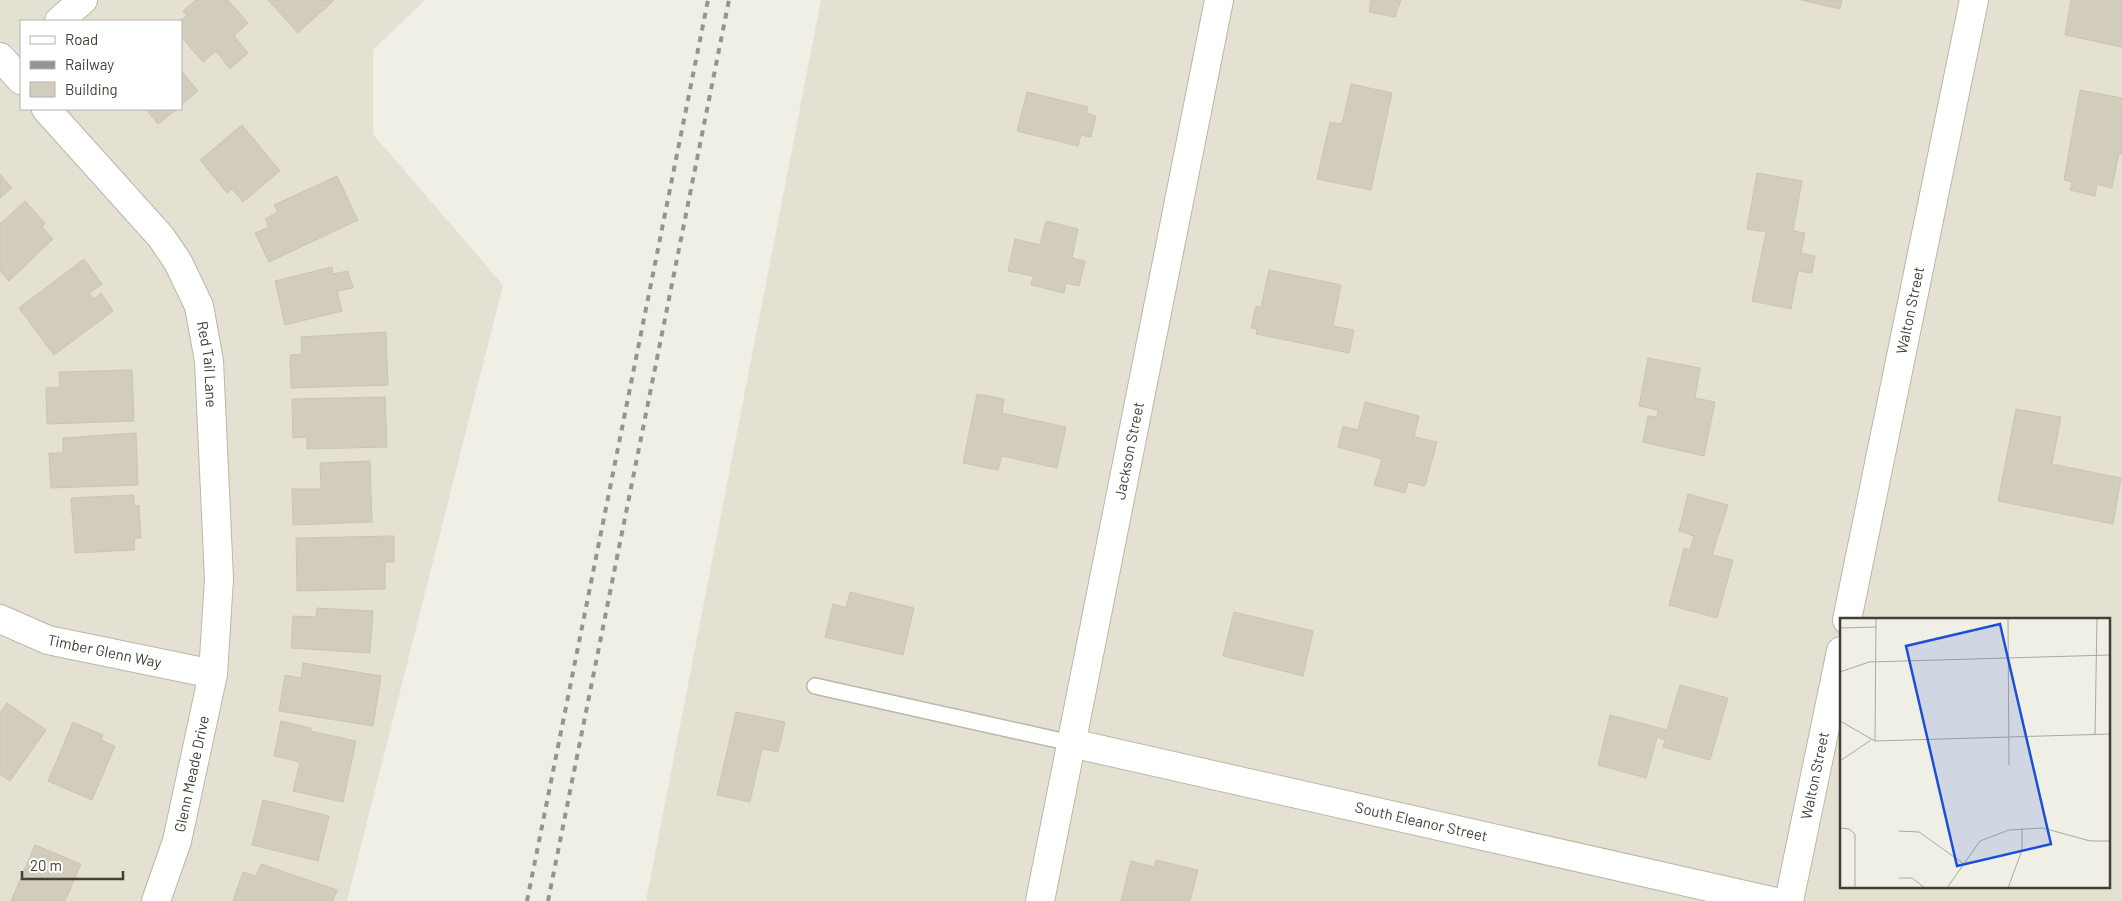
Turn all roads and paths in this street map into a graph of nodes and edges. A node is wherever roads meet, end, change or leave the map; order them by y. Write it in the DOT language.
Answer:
graph roads {
  1 [pos="83,0"];
  2 [pos="1219,0"];
  3 [pos="1974,0"];
  4 [pos="61,20"];
  5 [pos="47,110"];
  6 [pos="1847,618"];
  7 [pos="0,619"];
  8 [pos="1840,656"];
  9 [pos="212,674"];
  10 [pos="815,686"];
  11 [pos="1071,743"];
  12 [pos="156,901"];
  13 [pos="1040,901"];
  14 [pos="1771,901"];
  15 [pos="1789,901"];
  1 -- 4 [label="street"];
  2 -- 11 [label="street, Jackson Street"];
  3 -- 6 [label="street, Walton Street"];
  5 -- 9 [label="street, Red Tail Lane"];
  7 -- 9 [label="street, Timber Glenn Way"];
  8 -- 15 [label="street, Walton Street"];
  9 -- 12 [label="street, Glenn Meade Drive"];
  10 -- 11 [label="lane"];
  11 -- 13 [label="street, Jackson Street"];
  11 -- 14 [label="street, South Eleanor Street"];
}
